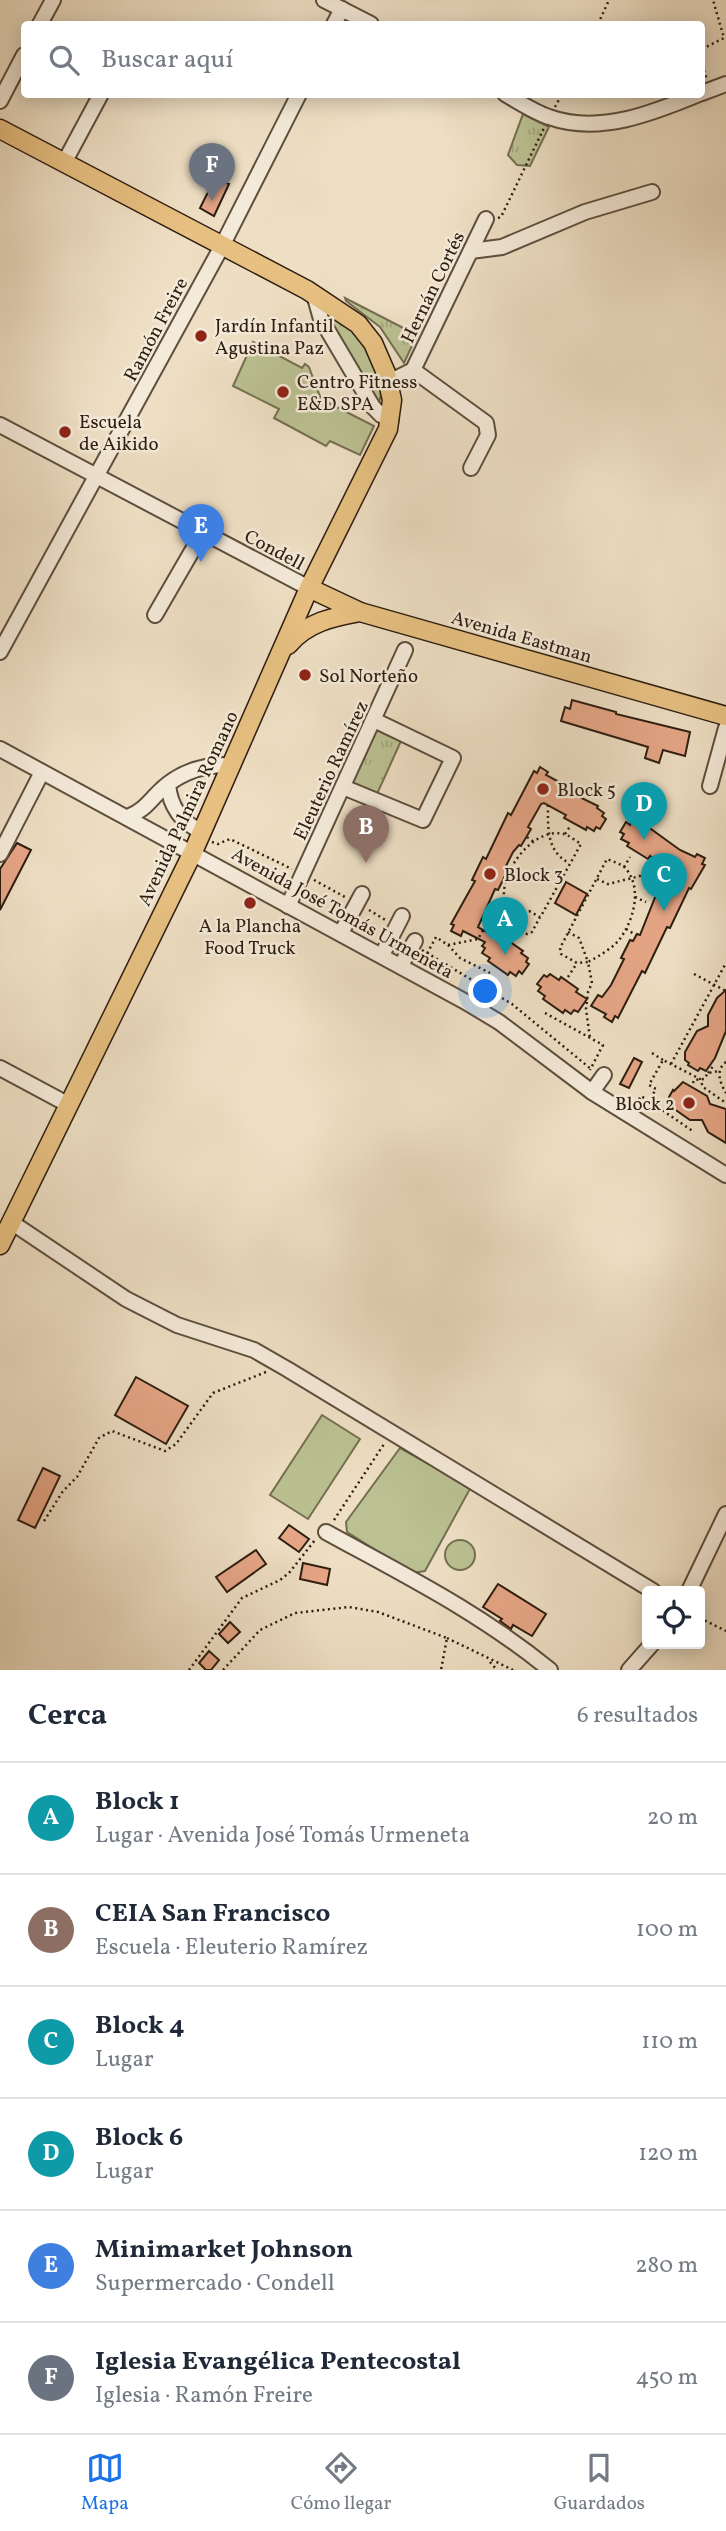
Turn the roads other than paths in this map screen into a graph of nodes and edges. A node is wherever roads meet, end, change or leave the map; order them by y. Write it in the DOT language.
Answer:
graph roads {
  1 [pos="53,0"];
  2 [pos="324,0"];
  3 [pos="342,9"];
  4 [pos="42,21"];
  5 [pos="336,21"];
  6 [pos="365,21"];
  7 [pos="21,61"];
  8 [pos="726,84"];
  9 [pos="705,92"];
  10 [pos="99,98"];
  11 [pos="297,98"];
  12 [pos="513,98"];
  13 [pos="690,98"];
  14 [pos="0,101"];
  15 [pos="0,129"];
  16 [pos="64,163"];
  17 [pos="652,192"];
  18 [pos="486,219"];
  19 [pos="222,246"];
  20 [pos="471,251"];
  21 [pos="314,295"];
  22 [pos="413,370"];
  23 [pos="389,382"];
  24 [pos="391,419"];
  25 [pos="0,425"];
  26 [pos="471,468"];
  27 [pos="98,477"];
  28 [pos="203,532"];
  29 [pos="309,588"];
  30 [pos="360,612"];
  31 [pos="155,615"];
  32 [pos="405,650"];
  33 [pos="0,652"];
  34 [pos="278,659"];
  35 [pos="726,716"];
  36 [pos="374,720"];
  37 [pos="726,728"];
  38 [pos="0,749"];
  39 [pos="231,765"];
  40 [pos="43,772"];
  41 [pos="168,784"];
  42 [pos="710,786"];
  43 [pos="343,788"];
  44 [pos="128,817"];
  45 [pos="202,832"];
  46 [pos="193,852"];
  47 [pos="0,854"];
  48 [pos="362,894"];
  49 [pos="288,906"];
  50 [pos="402,916"];
  51 [pos="341,933"];
  52 [pos="414,943"];
  53 [pos="382,955"];
  54 [pos="401,965"];
  55 [pos="0,1068"];
  56 [pos="599,1074"];
  57 [pos="587,1089"];
  58 [pos="69,1105"];
  59 [pos="726,1175"];
  60 [pos="11,1222"];
  61 [pos="0,1245"];
  62 [pos="726,1514"];
  63 [pos="326,1532"];
  64 [pos="645,1586"];
  65 [pos="691,1586"];
  66 [pos="648,1649"];
  67 [pos="550,1670"];
  68 [pos="629,1670"];
  1 -- 4 [label="street"];
  2 -- 3 [label="street"];
  3 -- 5 [label="street"];
  3 -- 6 [label="street"];
  7 -- 14 [label="street"];
  8 -- 9 [label="street"];
  10 -- 16 [label="street"];
  11 -- 19 [label="street, Ramón Freire"];
  12 -- 13 [label="street"];
  15 -- 16 [label="main road, Avenida Palmira Romano"];
  16 -- 19 [label="main road, Avenida Palmira Romano"];
  17 -- 20 [label="street"];
  18 -- 20 [label="street, Hernán Cortés"];
  19 -- 21 [label="main road, Avenida Palmira Romano"];
  19 -- 27 [label="street, Ramón Freire"];
  20 -- 22 [label="street, Hernán Cortés"];
  21 -- 23 [label="main road, Avenida Palmira Romano"];
  21 -- 24 [label="street"];
  22 -- 23 [label="street, Hernán Cortés"];
  22 -- 26 [label="street"];
  23 -- 24 [label="main road, Avenida Palmira Romano"];
  24 -- 29 [label="main road, Avenida Palmira Romano"];
  25 -- 27 [label="street, Condell"];
  27 -- 28 [label="street, Condell"];
  27 -- 33 [label="street, Ramón Freire"];
  28 -- 29 [label="street, Condell"];
  28 -- 31 [label="street"];
  29 -- 30 [label="main road, Avenida Eastman"];
  29 -- 34 [label="main road, Avenida Palmira Romano"];
  30 -- 34 [label="main road"];
  30 -- 35 [label="main road, Avenida Eastman"];
  32 -- 36 [label="street, Eleuterio Ramírez"];
  34 -- 39 [label="main road, Avenida Palmira Romano"];
  36 -- 43 [label="street, Eleuterio Ramírez"];
  36 -- 43 [label="street"];
  37 -- 42 [label="street"];
  38 -- 40 [label="street, Avenida José Tomás Urmeneta"];
  39 -- 41 [label="street"];
  39 -- 45 [label="main road, Avenida Palmira Romano"];
  40 -- 44 [label="street, Avenida José Tomás Urmeneta"];
  40 -- 47 [label="street"];
  41 -- 44 [label="street"];
  41 -- 45 [label="street"];
  43 -- 49 [label="street, Eleuterio Ramírez"];
  44 -- 46 [label="street, Avenida José Tomás Urmeneta"];
  45 -- 46 [label="main road, Avenida Palmira Romano"];
  46 -- 49 [label="street, Avenida José Tomás Urmeneta"];
  46 -- 58 [label="main road, Avenida Palmira Romano"];
  48 -- 51 [label="street"];
  49 -- 51 [label="street, Avenida José Tomás Urmeneta"];
  50 -- 53 [label="street"];
  51 -- 53 [label="street, Avenida José Tomás Urmeneta"];
  52 -- 54 [label="street"];
  53 -- 54 [label="street, Avenida José Tomás Urmeneta"];
  54 -- 57 [label="street, Avenida José Tomás Urmeneta"];
  55 -- 58 [label="street"];
  56 -- 57 [label="street"];
  57 -- 59 [label="street, Avenida José Tomás Urmeneta"];
  58 -- 60 [label="main road, Avenida Palmira Romano"];
  60 -- 61 [label="main road, Avenida Palmira Romano"];
  60 -- 64 [label="street"];
  62 -- 65 [label="street"];
  63 -- 67 [label="street"];
  66 -- 68 [label="street"];
}
